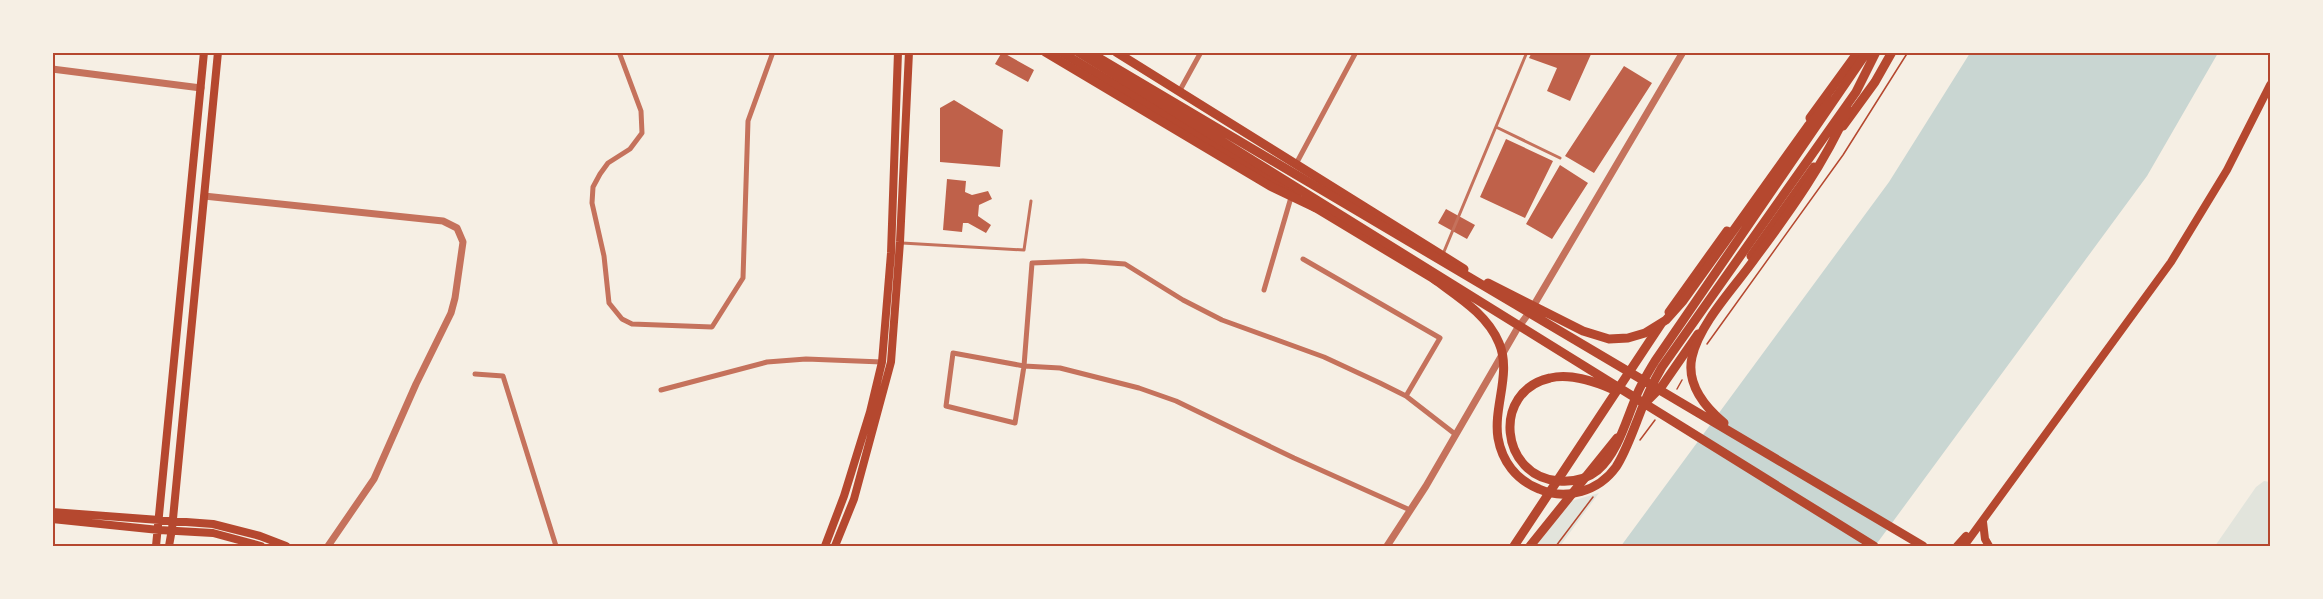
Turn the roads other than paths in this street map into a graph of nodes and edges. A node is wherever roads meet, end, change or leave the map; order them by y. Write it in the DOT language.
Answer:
graph roads {
  1 [pos="204,52"];
  2 [pos="218,52"];
  3 [pos="619,52"];
  4 [pos="773,52"];
  5 [pos="898,52"];
  6 [pos="909,52"];
  7 [pos="1045,52"];
  8 [pos="1061,52"];
  9 [pos="1078,52"];
  10 [pos="1089,52"];
  11 [pos="1116,52"];
  12 [pos="1201,52"];
  13 [pos="1356,52"];
  14 [pos="1527,52"];
  15 [pos="1683,52"];
  16 [pos="1858,52"];
  17 [pos="1867,52"];
  18 [pos="1876,52"];
  19 [pos="1892,52"];
  20 [pos="52,69"];
  21 [pos="1847,85"];
  22 [pos="2271,85"];
  23 [pos="201,88"];
  24 [pos="1179,92"];
  25 [pos="1856,92"];
  26 [pos="1496,127"];
  27 [pos="1560,158"];
  28 [pos="1296,164"];
  29 [pos="1292,194"];
  30 [pos="204,196"];
  31 [pos="1031,201"];
  32 [pos="900,242"];
  33 [pos="1395,248"];
  34 [pos="1440,257"];
  35 [pos="1303,259"];
  36 [pos="1264,290"];
  37 [pos="1531,310"];
  38 [pos="1517,329"];
  39 [pos="882,362"];
  40 [pos="1024,366"];
  41 [pos="1631,369"];
  42 [pos="475,374"];
  43 [pos="1662,386"];
  44 [pos="661,390"];
  45 [pos="1615,391"];
  46 [pos="1406,396"];
  47 [pos="1633,397"];
  48 [pos="1644,405"];
  49 [pos="1455,434"];
  50 [pos="1744,440"];
  51 [pos="1991,508"];
  52 [pos="1410,510"];
  53 [pos="52,512"];
  54 [pos="52,519"];
  55 [pos="159,520"];
  56 [pos="1983,522"];
  57 [pos="172,525"];
  58 [pos="159,530"];
  59 [pos="156,546"];
  60 [pos="168,546"];
  61 [pos="261,546"];
  62 [pos="286,546"];
  63 [pos="327,546"];
  64 [pos="556,546"];
  65 [pos="825,546"];
  66 [pos="835,546"];
  67 [pos="1387,546"];
  68 [pos="1514,546"];
  69 [pos="1530,546"];
  70 [pos="1874,546"];
  71 [pos="1923,546"];
  72 [pos="1957,546"];
  73 [pos="1964,546"];
  74 [pos="1989,546"];
  1 -- 23 [label="main road"];
  2 -- 30 [label="main road"];
  3 -- 4 [label="street"];
  5 -- 39 [label="main road"];
  6 -- 32 [label="main road"];
  7 -- 29 [label="main road"];
  8 -- 29 [label="main road"];
  9 -- 33 [label="main road"];
  10 -- 34 [label="main road"];
  11 -- 24 [label="main road"];
  12 -- 24 [label="street"];
  13 -- 28 [label="street"];
  14 -- 26 [label="lane"];
  15 -- 37 [label="street"];
  16 -- 41 [label="main road"];
  17 -- 21 [label="main road"];
  18 -- 25 [label="main road"];
  19 -- 43 [label="main road"];
  20 -- 23 [label="street"];
  21 -- 34 [label="main road"];
  21 -- 47 [label="main road"];
  22 -- 51 [label="main road"];
  23 -- 55 [label="main road"];
  24 -- 28 [label="main road"];
  25 -- 33 [label="main road"];
  25 -- 50 [label="main road"];
  26 -- 27 [label="lane"];
  26 -- 34 [label="lane"];
  28 -- 34 [label="main road"];
  29 -- 36 [label="street"];
  29 -- 38 [label="main road"];
  30 -- 57 [label="main road"];
  30 -- 63 [label="street"];
  31 -- 32 [label="lane"];
  32 -- 66 [label="main road"];
  33 -- 47 [label="main road"];
  34 -- 37 [label="main road"];
  34 -- 50 [label="main road"];
  35 -- 46 [label="street"];
  37 -- 38 [label="street"];
  37 -- 41 [label="main road"];
  38 -- 45 [label="main road"];
  38 -- 49 [label="street"];
  39 -- 44 [label="street"];
  39 -- 65 [label="main road"];
  40 -- 40 [label="street"];
  40 -- 46 [label="street"];
  40 -- 52 [label="street"];
  41 -- 43 [label="main road"];
  41 -- 45 [label="main road"];
  42 -- 64 [label="street"];
  43 -- 48 [label="main road"];
  45 -- 48 [label="main road"];
  45 -- 68 [label="main road"];
  46 -- 49 [label="street"];
  47 -- 70 [label="main road"];
  48 -- 69 [label="main road"];
  49 -- 52 [label="street"];
  50 -- 71 [label="main road"];
  51 -- 56 [label="main road"];
  51 -- 72 [label="main road"];
  52 -- 67 [label="street"];
  53 -- 55 [label="main road"];
  54 -- 58 [label="main road"];
  55 -- 57 [label="main road"];
  55 -- 58 [label="main road"];
  56 -- 73 [label="main road"];
  56 -- 74 [label="main road"];
  57 -- 58 [label="main road"];
  57 -- 60 [label="main road"];
  57 -- 61 [label="main road"];
  57 -- 62 [label="main road"];
  58 -- 59 [label="main road"];
}
